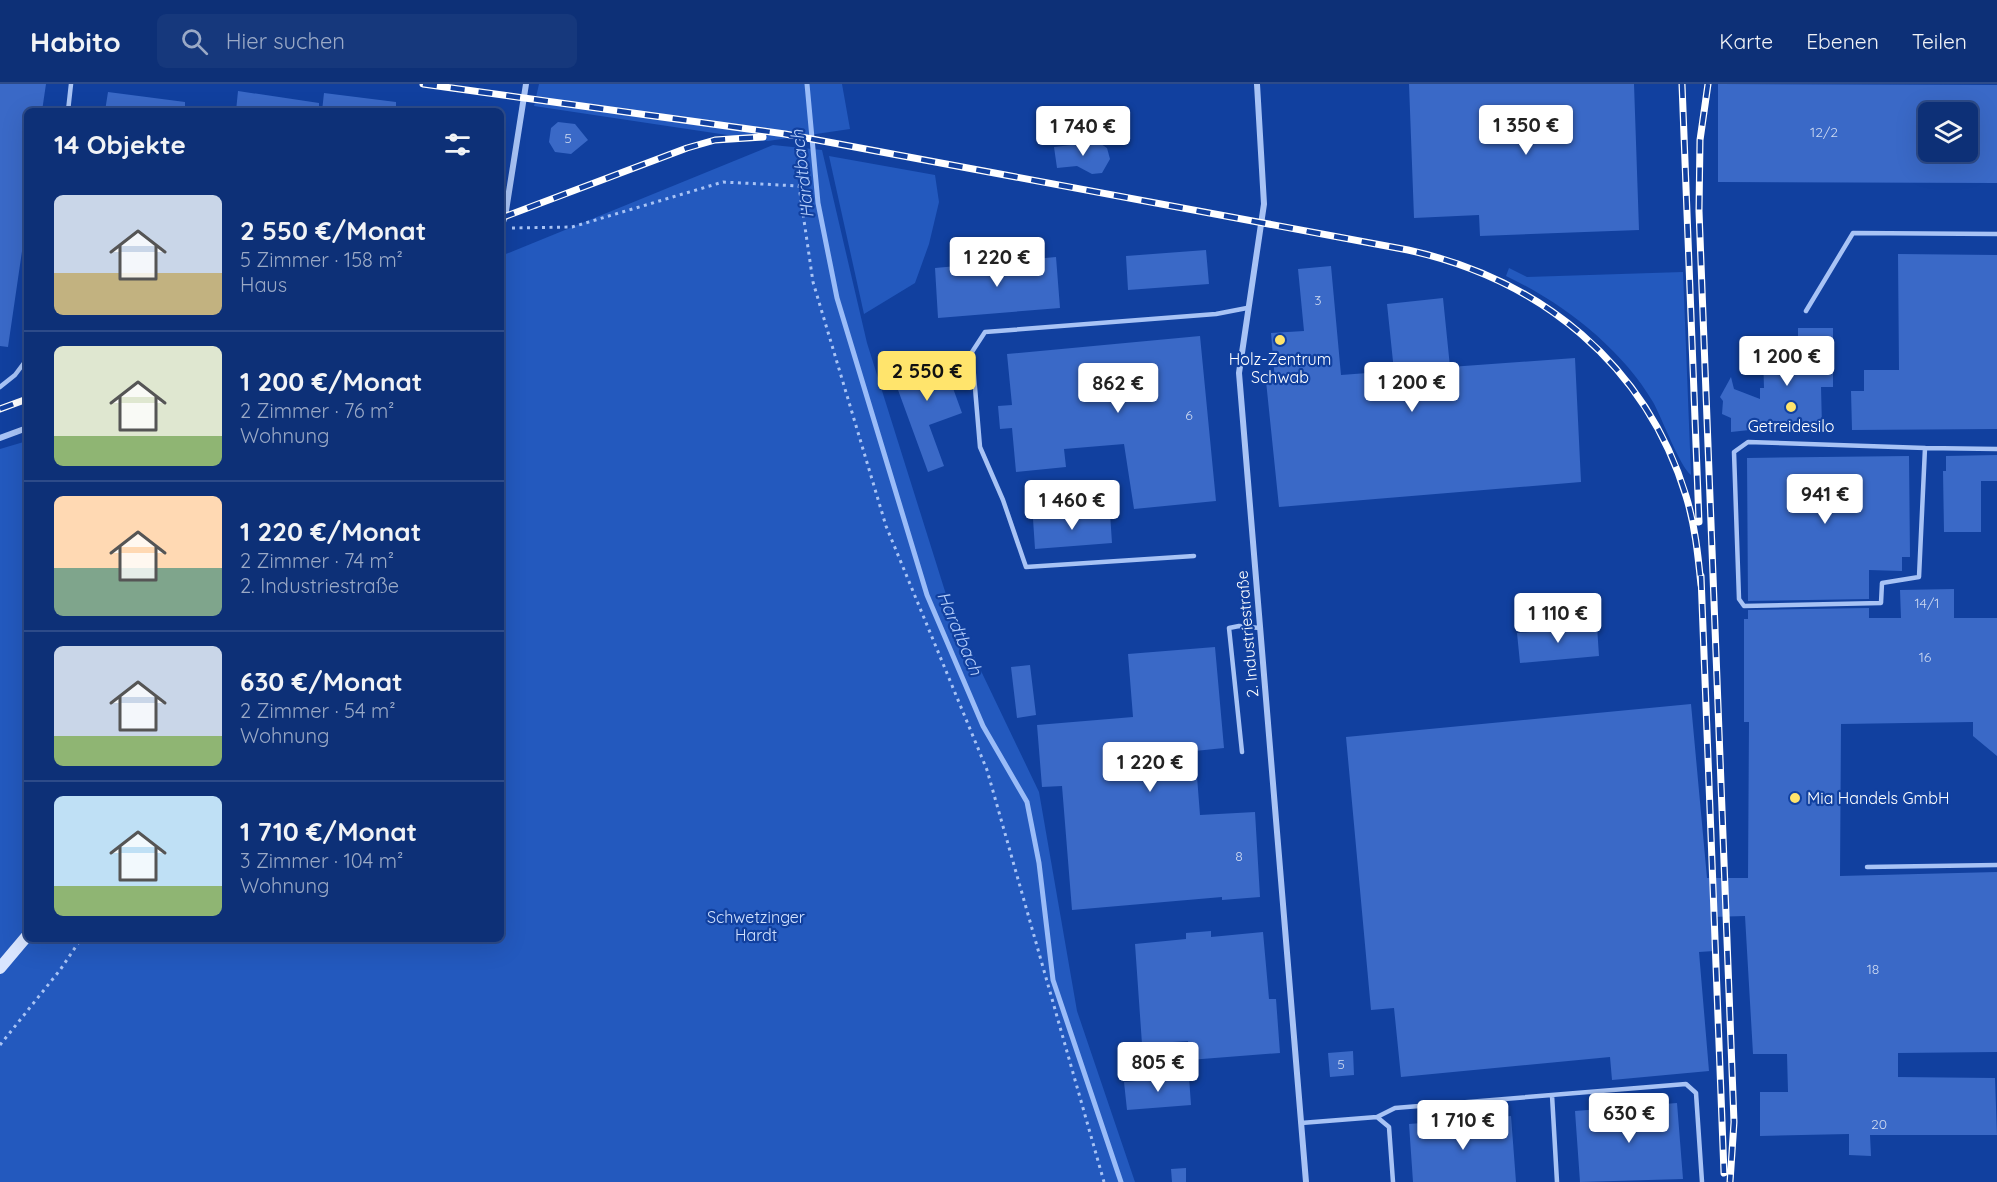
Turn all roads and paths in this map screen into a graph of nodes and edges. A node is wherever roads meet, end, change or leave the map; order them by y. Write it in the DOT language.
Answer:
graph roads {
  1 [pos="71,84"];
  2 [pos="526,84"];
  3 [pos="1257,84"];
  4 [pos="68,108"];
  5 [pos="504,221"];
  6 [pos="504,228"];
  7 [pos="1997,234"];
  8 [pos="1247,308"];
  9 [pos="1806,312"];
  10 [pos="24,363"];
  11 [pos="0,387"];
  12 [pos="24,429"];
  13 [pos="0,438"];
  14 [pos="1925,448"];
  15 [pos="1997,449"];
  16 [pos="1194,556"];
  17 [pos="1260,628"];
  18 [pos="1242,752"];
  19 [pos="1997,865"];
  20 [pos="1867,867"];
  21 [pos="24,940"];
  22 [pos="79,942"];
  23 [pos="0,968"];
  24 [pos="0,1045"];
  25 [pos="1552,1095"];
  26 [pos="1377,1117"];
  27 [pos="1301,1123"];
  28 [pos="1104,1182"];
  29 [pos="1306,1182"];
  30 [pos="1393,1182"];
  31 [pos="1557,1182"];
  32 [pos="1702,1182"];
  1 -- 4 [label="lane"];
  2 -- 5 [label="street"];
  3 -- 8 [label="street, 2. Industriestraße"];
  6 -- 28 [label="path"];
  7 -- 9 [label="lane"];
  8 -- 16 [label="lane"];
  8 -- 17 [label="street, 2. Industriestraße"];
  10 -- 11 [label="lane"];
  12 -- 13 [label="street"];
  14 -- 14 [label="lane"];
  14 -- 15 [label="lane"];
  17 -- 18 [label="lane"];
  17 -- 27 [label="street, 2. Industriestraße"];
  19 -- 20 [label="lane"];
  21 -- 23 [label="main road"];
  22 -- 24 [label="path"];
  25 -- 26 [label="lane"];
  25 -- 31 [label="lane"];
  25 -- 32 [label="lane"];
  26 -- 27 [label="lane"];
  26 -- 30 [label="lane"];
  27 -- 29 [label="street, 2. Industriestraße"];
}
